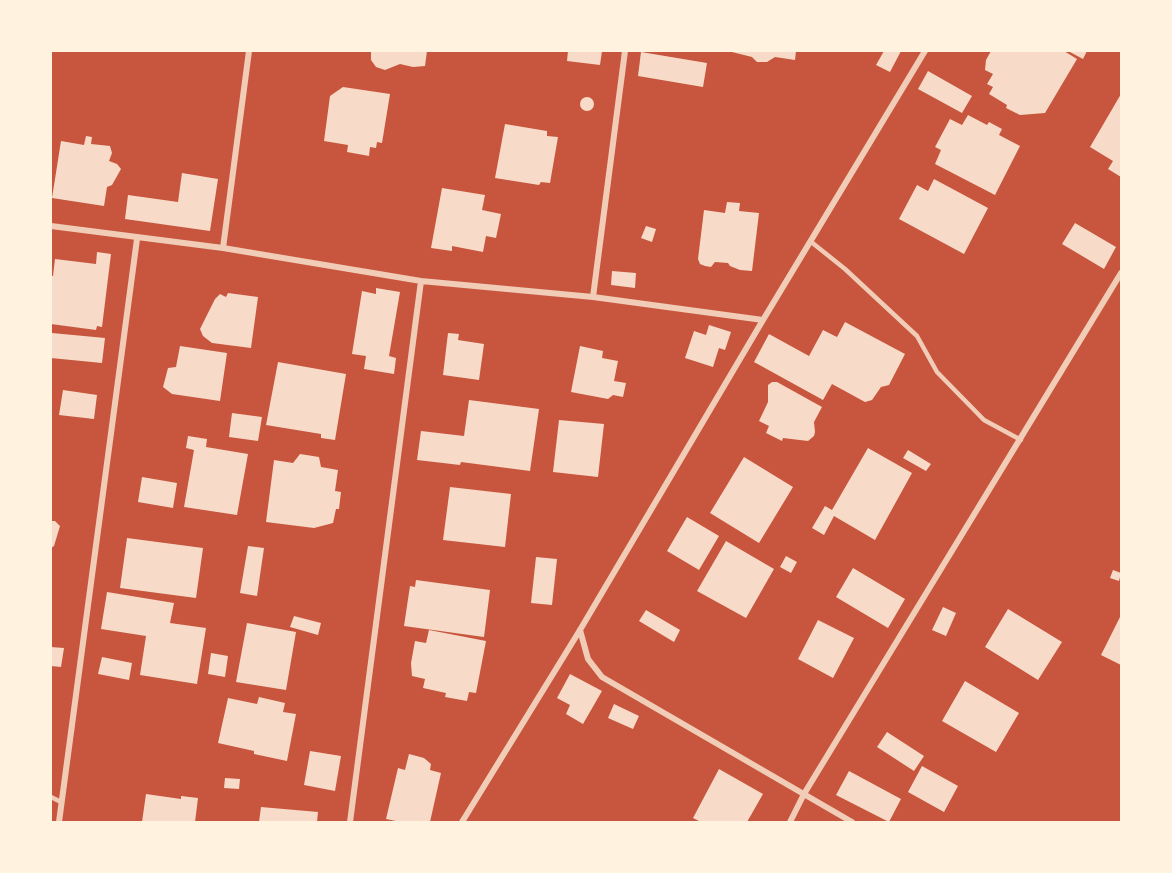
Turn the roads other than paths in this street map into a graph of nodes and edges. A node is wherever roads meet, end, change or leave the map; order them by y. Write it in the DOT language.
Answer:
graph roads {
  1 [pos="249,51"];
  2 [pos="625,51"];
  3 [pos="925,51"];
  4 [pos="51,226"];
  5 [pos="137,239"];
  6 [pos="810,241"];
  7 [pos="223,248"];
  8 [pos="1121,273"];
  9 [pos="421,281"];
  10 [pos="593,297"];
  11 [pos="763,320"];
  12 [pos="1022,440"];
  13 [pos="580,630"];
  14 [pos="804,794"];
  15 [pos="51,797"];
  16 [pos="62,802"];
  17 [pos="59,822"];
  18 [pos="350,822"];
  19 [pos="462,822"];
  20 [pos="790,822"];
  21 [pos="852,822"];
  1 -- 7 [label="street"];
  2 -- 10 [label="street"];
  3 -- 6 [label="street"];
  4 -- 5 [label="street"];
  5 -- 7 [label="street"];
  5 -- 16 [label="street"];
  6 -- 11 [label="street"];
  6 -- 12 [label="lane"];
  7 -- 9 [label="street"];
  8 -- 12 [label="street"];
  9 -- 10 [label="street"];
  9 -- 18 [label="street"];
  10 -- 11 [label="street"];
  11 -- 13 [label="street"];
  12 -- 14 [label="street"];
  13 -- 14 [label="street"];
  13 -- 19 [label="street"];
  14 -- 20 [label="street"];
  14 -- 21 [label="street"];
  15 -- 16 [label="lane"];
  16 -- 17 [label="street"];
}
